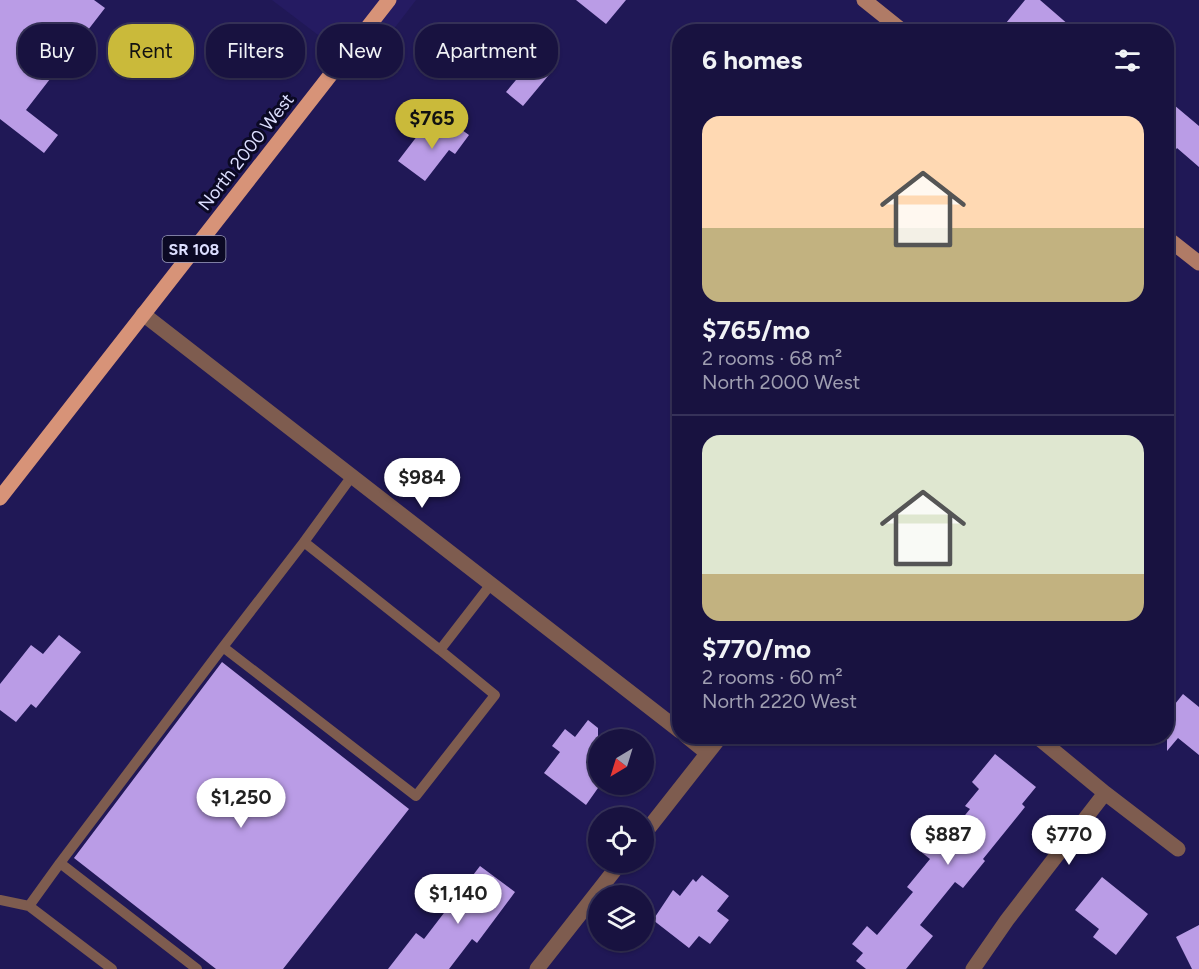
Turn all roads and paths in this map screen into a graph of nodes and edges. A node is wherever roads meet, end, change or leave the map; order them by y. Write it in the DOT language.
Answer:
graph roads {
  1 [pos="389,0"];
  2 [pos="864,0"];
  3 [pos="894,24"];
  4 [pos="1174,243"];
  5 [pos="1199,263"];
  6 [pos="143,314"];
  7 [pos="352,476"];
  8 [pos="0,498"];
  9 [pos="304,542"];
  10 [pos="491,584"];
  11 [pos="223,647"];
  12 [pos="440,650"];
  13 [pos="672,725"];
  14 [pos="696,744"];
  15 [pos="715,744"];
  16 [pos="1046,744"];
  17 [pos="708,753"];
  18 [pos="1104,793"];
  19 [pos="654,821"];
  20 [pos="1178,849"];
  21 [pos="60,863"];
  22 [pos="612,873"];
  23 [pos="0,900"];
  24 [pos="29,906"];
  25 [pos="112,969"];
  26 [pos="197,969"];
  27 [pos="537,969"];
  28 [pos="973,969"];
  1 -- 6 [label="main road, North 2000 West / SR 108"];
  2 -- 3 [label="street"];
  4 -- 5 [label="street"];
  6 -- 7 [label="street"];
  6 -- 8 [label="main road, North 2000 West / SR 108"];
  7 -- 9 [label="lane"];
  7 -- 10 [label="street"];
  9 -- 11 [label="lane"];
  9 -- 12 [label="lane"];
  10 -- 12 [label="lane"];
  10 -- 13 [label="street"];
  11 -- 12 [label="lane"];
  11 -- 21 [label="lane"];
  14 -- 17 [label="street"];
  15 -- 17 [label="street"];
  16 -- 18 [label="street"];
  17 -- 19 [label="street"];
  18 -- 20 [label="street"];
  18 -- 28 [label="street"];
  21 -- 24 [label="lane"];
  21 -- 26 [label="lane"];
  22 -- 27 [label="street"];
  23 -- 24 [label="lane"];
  24 -- 25 [label="lane"];
}
